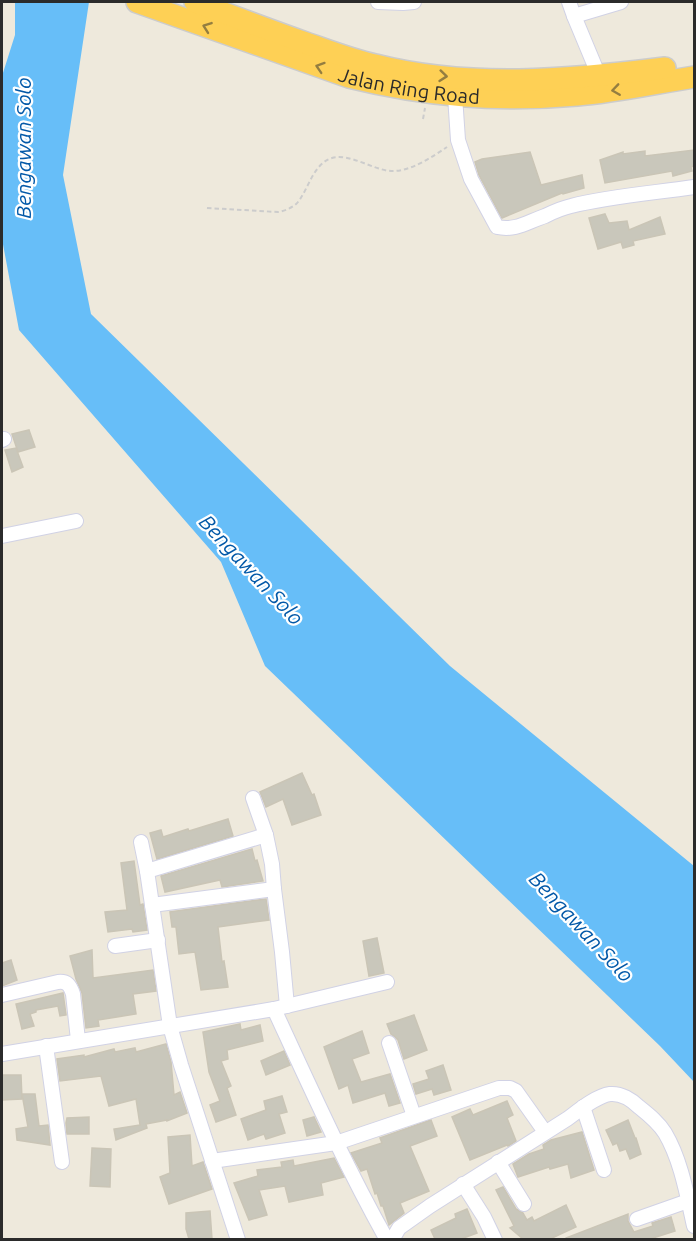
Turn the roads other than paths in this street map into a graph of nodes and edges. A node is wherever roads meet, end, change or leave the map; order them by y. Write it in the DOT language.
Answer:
graph roads {
  1 [pos="137,2"];
  2 [pos="195,2"];
  3 [pos="378,2"];
  4 [pos="414,2"];
  5 [pos="570,2"];
  6 [pos="621,2"];
  7 [pos="574,16"];
  8 [pos="264,38"];
  9 [pos="694,63"];
  10 [pos="599,76"];
  11 [pos="694,77"];
  12 [pos="455,96"];
  13 [pos="694,187"];
  14 [pos="76,521"];
  15 [pos="2,536"];
  16 [pos="253,798"];
  17 [pos="266,835"];
  18 [pos="141,842"];
  19 [pos="147,872"];
  20 [pos="273,889"];
  21 [pos="152,906"];
  22 [pos="158,940"];
  23 [pos="115,946"];
  24 [pos="387,982"];
  25 [pos="2,995"];
  26 [pos="281,1007"];
  27 [pos="170,1026"];
  28 [pos="78,1040"];
  29 [pos="389,1042"];
  30 [pos="46,1046"];
  31 [pos="2,1054"];
  32 [pos="583,1107"];
  33 [pos="414,1116"];
  34 [pos="545,1132"];
  35 [pos="336,1143"];
  36 [pos="212,1161"];
  37 [pos="62,1162"];
  38 [pos="498,1162"];
  39 [pos="604,1170"];
  40 [pos="463,1184"];
  41 [pos="688,1200"];
  42 [pos="524,1204"];
  43 [pos="637,1219"];
  44 [pos="694,1226"];
  45 [pos="238,1239"];
  46 [pos="389,1239"];
  47 [pos="495,1239"];
  8 -- 1 [label="highway, Jalan Ring Road, one-way"];
  2 -- 8 [label="highway, Jalan Ring Road"];
  3 -- 4 [label="street"];
  5 -- 7 [label="street"];
  6 -- 7 [label="street"];
  7 -- 10 [label="street"];
  8 -- 10 [label="highway, Jalan Ring Road, one-way"];
  12 -- 8 [label="highway, Jalan Ring Road, one-way"];
  9 -- 10 [label="highway, Jalan Ring Road"];
  11 -- 12 [label="highway, Jalan Ring Road, one-way"];
  12 -- 13 [label="street"];
  14 -- 15 [label="street"];
  16 -- 17 [label="street"];
  17 -- 19 [label="street"];
  17 -- 20 [label="street"];
  18 -- 19 [label="street"];
  19 -- 21 [label="street"];
  20 -- 21 [label="street"];
  20 -- 26 [label="street"];
  21 -- 22 [label="street"];
  22 -- 23 [label="street"];
  22 -- 27 [label="street"];
  24 -- 26 [label="street"];
  25 -- 28 [label="street"];
  26 -- 27 [label="street"];
  26 -- 35 [label="street"];
  27 -- 28 [label="street"];
  27 -- 36 [label="street"];
  28 -- 30 [label="street"];
  29 -- 33 [label="street"];
  30 -- 31 [label="street"];
  30 -- 37 [label="street"];
  32 -- 34 [label="street"];
  32 -- 39 [label="street"];
  32 -- 41 [label="street"];
  33 -- 34 [label="street"];
  33 -- 35 [label="street"];
  34 -- 38 [label="street"];
  35 -- 36 [label="street"];
  35 -- 46 [label="street"];
  36 -- 45 [label="street"];
  38 -- 40 [label="street"];
  38 -- 42 [label="street"];
  40 -- 46 [label="street"];
  40 -- 47 [label="street"];
  41 -- 43 [label="street"];
  41 -- 44 [label="street"];
}
